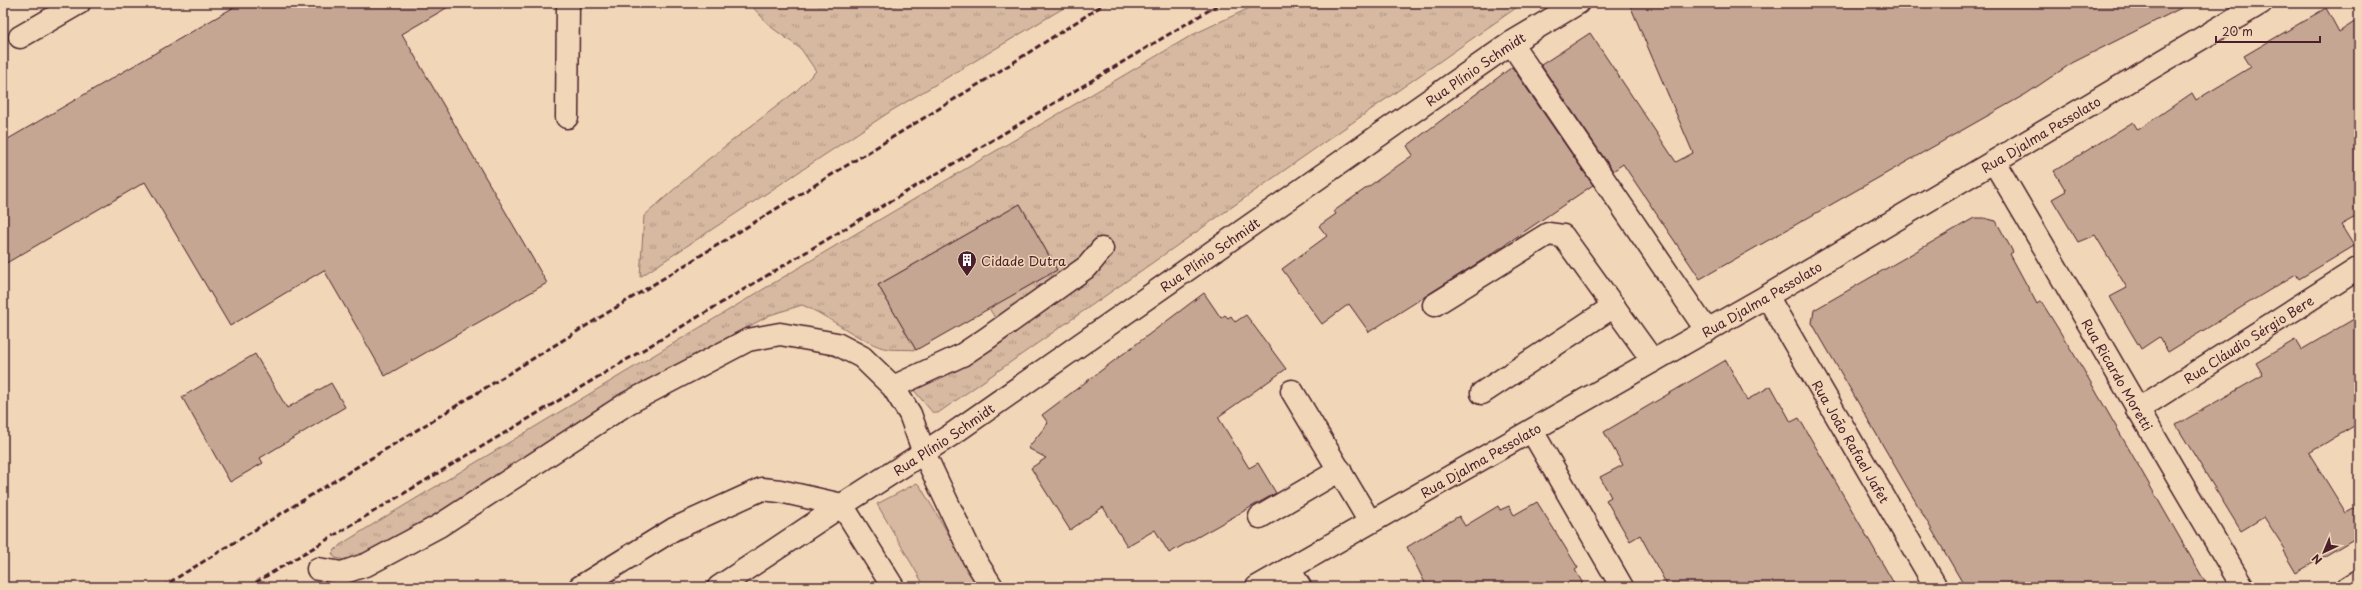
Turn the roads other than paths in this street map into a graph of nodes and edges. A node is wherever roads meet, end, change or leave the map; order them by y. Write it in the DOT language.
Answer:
graph roads {
  1 [pos="78,3"];
  2 [pos="568,3"];
  3 [pos="1578,3"];
  4 [pos="2261,3"];
  5 [pos="20,37"];
  6 [pos="1511,43"];
  7 [pos="567,117"];
  8 [pos="1994,162"];
  9 [pos="1102,249"];
  10 [pos="2359,268"];
  11 [pos="1767,296"];
  12 [pos="1434,305"];
  13 [pos="1614,306"];
  14 [pos="1707,331"];
  15 [pos="1653,361"];
  16 [pos="892,387"];
  17 [pos="1292,391"];
  18 [pos="1482,394"];
  19 [pos="2137,410"];
  20 [pos="1532,431"];
  21 [pos="924,453"];
  22 [pos="1340,470"];
  23 [pos="842,506"];
  24 [pos="1260,517"];
  25 [pos="1370,522"];
  26 [pos="318,569"];
  27 [pos="1289,569"];
  28 [pos="2359,581"];
  29 [pos="580,587"];
  30 [pos="719,587"];
  31 [pos="893,587"];
  32 [pos="992,587"];
  33 [pos="1257,587"];
  34 [pos="1300,587"];
  35 [pos="1622,587"];
  36 [pos="1936,587"];
  37 [pos="2243,587"];
  38 [pos="2349,587"];
  1 -- 5 [label="street"];
  2 -- 7 [label="street"];
  3 -- 6 [label="street, Rua Plínio Schmidt"];
  4 -- 8 [label="street, Rua Djalma Pessolato"];
  6 -- 14 [label="street"];
  6 -- 21 [label="street, Rua Plínio Schmidt"];
  8 -- 11 [label="street, Rua Djalma Pessolato"];
  8 -- 19 [label="street, Rua Ricardo Moretti"];
  9 -- 16 [label="street"];
  10 -- 19 [label="street, Rua Cláudio Sérgio Bere"];
  11 -- 14 [label="street, Rua Djalma Pessolato"];
  11 -- 36 [label="street, Rua João Rafael Jafet"];
  12 -- 13 [label="street"];
  13 -- 15 [label="street"];
  13 -- 18 [label="street"];
  14 -- 15 [label="street, Rua Djalma Pessolato"];
  15 -- 20 [label="street, Rua Djalma Pessolato"];
  16 -- 21 [label="street"];
  16 -- 26 [label="street"];
  17 -- 22 [label="street"];
  19 -- 37 [label="street, Rua Ricardo Moretti"];
  20 -- 25 [label="street, Rua Djalma Pessolato"];
  20 -- 35 [label="street"];
  21 -- 23 [label="street, Rua Plínio Schmidt"];
  21 -- 32 [label="street"];
  22 -- 24 [label="street"];
  22 -- 25 [label="street"];
  23 -- 29 [label="street"];
  23 -- 30 [label="street, Rua Plínio Schmidt"];
  23 -- 31 [label="street"];
  25 -- 27 [label="street, Rua Djalma Pessolato"];
  27 -- 33 [label="street, Rua Djalma Pessolato"];
  27 -- 34 [label="street"];
  28 -- 38 [label="street"];
}
